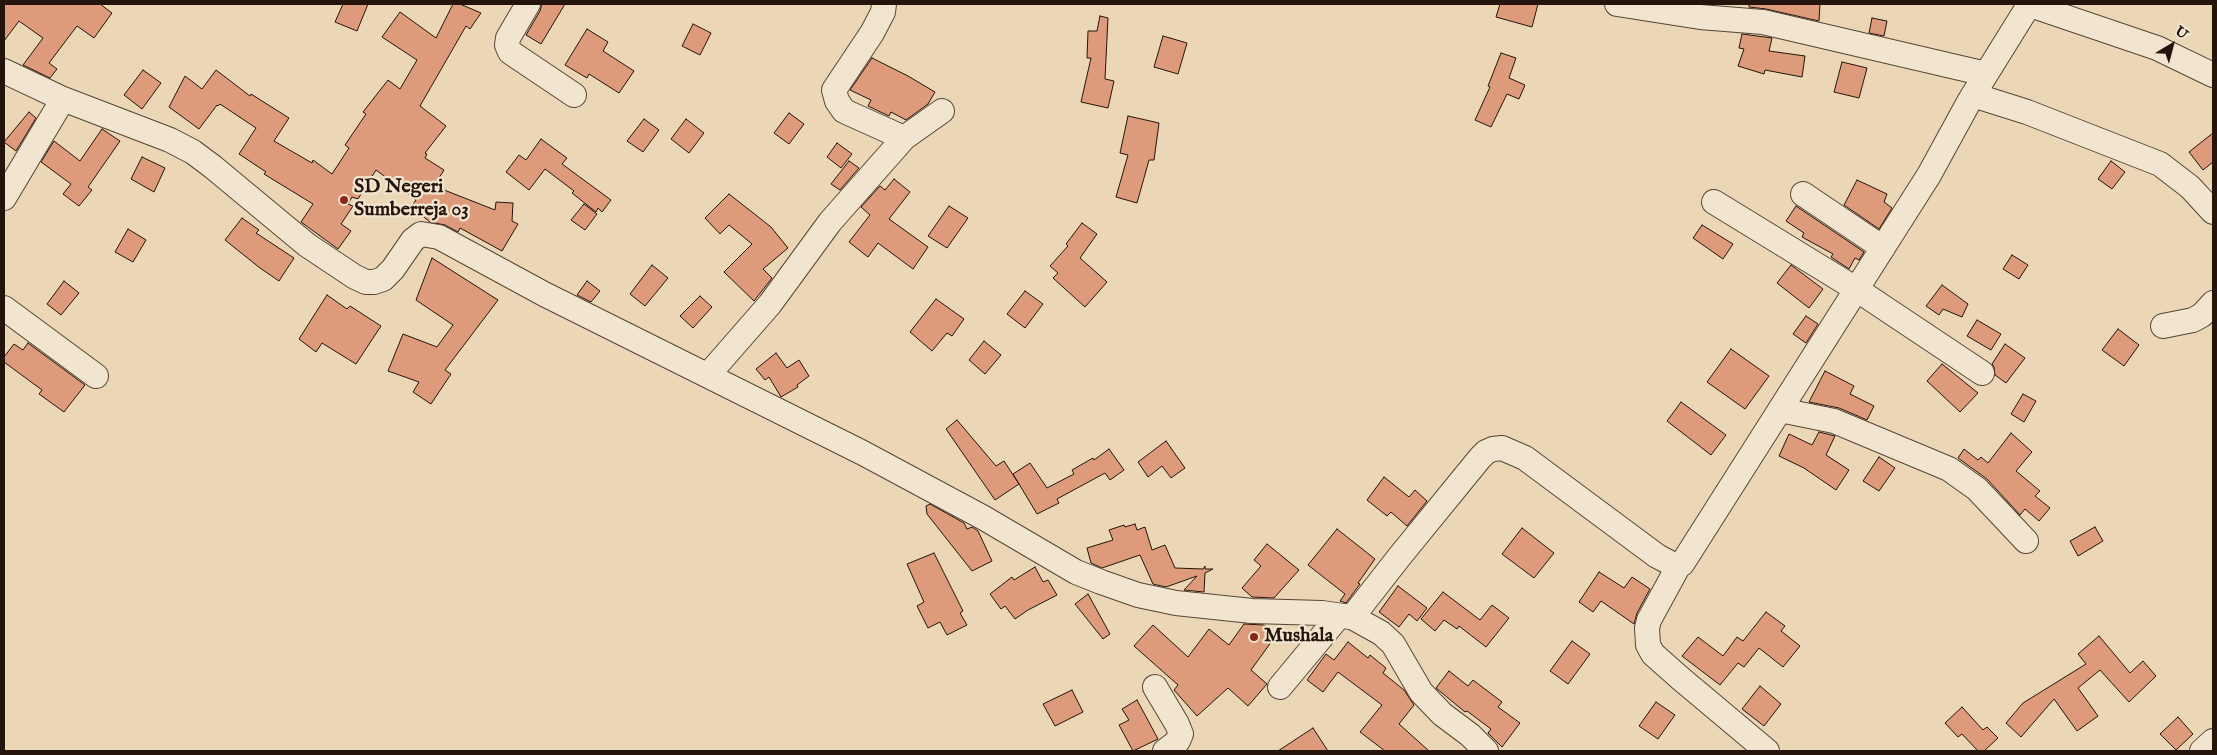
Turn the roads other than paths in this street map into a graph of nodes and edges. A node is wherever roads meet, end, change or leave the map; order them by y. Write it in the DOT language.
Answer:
graph roads {
  1 [pos="528,4"];
  2 [pos="884,4"];
  3 [pos="1617,4"];
  4 [pos="2028,4"];
  5 [pos="4,71"];
  6 [pos="1986,74"];
  7 [pos="2213,75"];
  8 [pos="574,95"];
  9 [pos="1973,95"];
  10 [pos="62,99"];
  11 [pos="942,111"];
  12 [pos="904,138"];
  13 [pos="1803,194"];
  14 [pos="4,198"];
  15 [pos="1714,202"];
  16 [pos="2213,212"];
  17 [pos="1883,248"];
  18 [pos="1856,289"];
  19 [pos="2213,303"];
  20 [pos="4,308"];
  21 [pos="2163,326"];
  22 [pos="1982,373"];
  23 [pos="708,375"];
  24 [pos="96,376"];
  25 [pos="1780,410"];
  26 [pos="2026,541"];
  27 [pos="1680,565"];
  28 [pos="1345,616"];
  29 [pos="1155,687"];
  30 [pos="1280,687"];
  31 [pos="2213,741"];
  32 [pos="1166,751"];
  33 [pos="1486,751"];
  34 [pos="1767,751"];
  35 [pos="2202,751"];
  1 -- 8 [label="street"];
  2 -- 12 [label="street"];
  3 -- 6 [label="street"];
  4 -- 6 [label="street"];
  4 -- 7 [label="street"];
  5 -- 10 [label="street"];
  6 -- 9 [label="street"];
  9 -- 16 [label="street"];
  9 -- 17 [label="street"];
  10 -- 14 [label="street"];
  10 -- 23 [label="street"];
  11 -- 12 [label="street"];
  12 -- 23 [label="street"];
  13 -- 17 [label="street"];
  15 -- 18 [label="street"];
  17 -- 18 [label="street"];
  18 -- 22 [label="street"];
  18 -- 25 [label="street"];
  19 -- 21 [label="street"];
  20 -- 24 [label="street"];
  23 -- 28 [label="street"];
  25 -- 26 [label="street"];
  25 -- 27 [label="street"];
  27 -- 28 [label="street"];
  27 -- 34 [label="street"];
  28 -- 30 [label="street"];
  28 -- 33 [label="street"];
  29 -- 32 [label="street"];
  31 -- 35 [label="street"];
}
